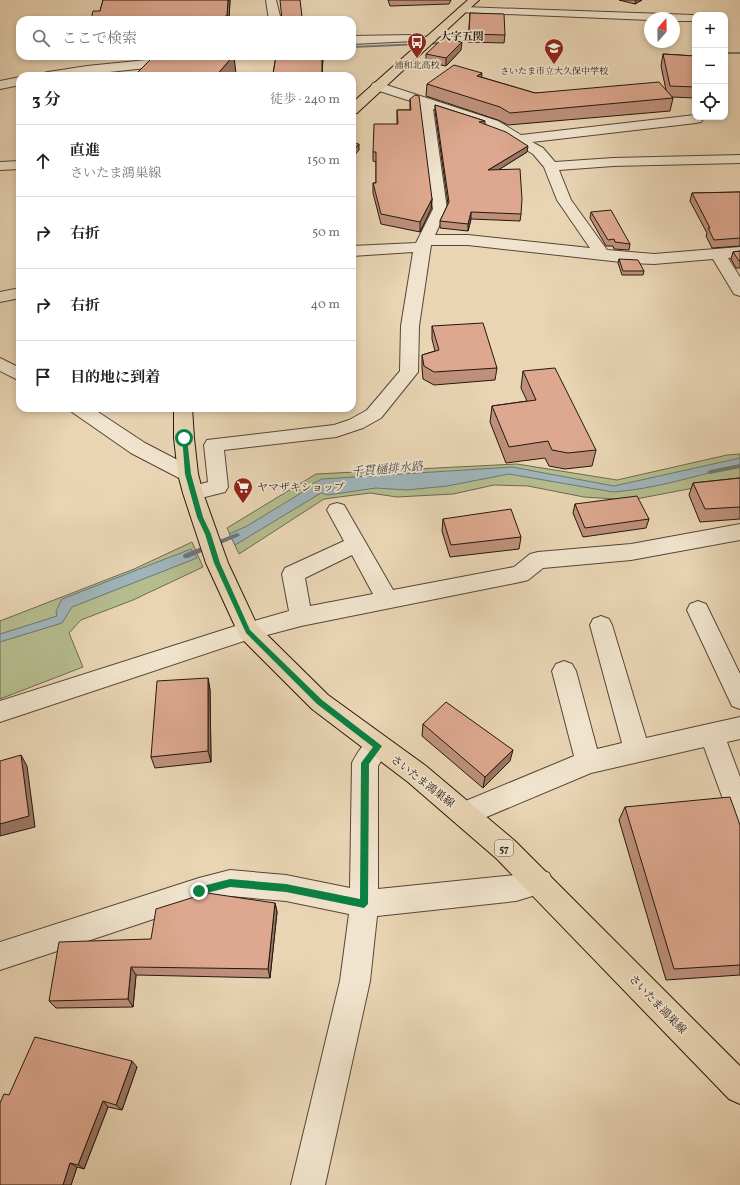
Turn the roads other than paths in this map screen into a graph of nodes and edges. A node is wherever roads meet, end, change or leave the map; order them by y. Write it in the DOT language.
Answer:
graph roads {
  1 [pos="271,0"];
  2 [pos="468,3"];
  3 [pos="274,16"];
  4 [pos="692,18"];
  5 [pos="356,40"];
  6 [pos="425,44"];
  7 [pos="356,50"];
  8 [pos="196,60"];
  9 [pos="135,70"];
  10 [pos="106,72"];
  11 [pos="16,82"];
  12 [pos="0,85"];
  13 [pos="377,86"];
  14 [pos="426,102"];
  15 [pos="356,106"];
  16 [pos="692,119"];
  17 [pos="520,139"];
  18 [pos="740,159"];
  19 [pos="16,165"];
  20 [pos="0,166"];
  21 [pos="550,166"];
  22 [pos="424,244"];
  23 [pos="356,251"];
  24 [pos="740,252"];
  25 [pos="718,254"];
  26 [pos="602,255"];
  27 [pos="740,291"];
  28 [pos="16,294"];
  29 [pos="0,297"];
  30 [pos="0,364"];
  31 [pos="16,373"];
  32 [pos="88,412"];
  33 [pos="183,412"];
  34 [pos="188,474"];
  35 [pos="193,493"];
  36 [pos="337,510"];
  37 [pos="740,532"];
  38 [pos="356,544"];
  39 [pos="388,601"];
  40 [pos="698,610"];
  41 [pos="301,617"];
  42 [pos="601,625"];
  43 [pos="248,631"];
  44 [pos="564,671"];
  45 [pos="740,699"];
  46 [pos="0,712"];
  47 [pos="740,728"];
  48 [pos="712,734"];
  49 [pos="378,746"];
  50 [pos="637,751"];
  51 [pos="588,762"];
  52 [pos="740,812"];
  53 [pos="465,814"];
  54 [pos="538,882"];
  55 [pos="364,904"];
  56 [pos="0,956"];
  57 [pos="740,1088"];
  58 [pos="308,1185"];
  1 -- 3 [label="street"];
  2 -- 4 [label="street"];
  2 -- 6 [label="main road"];
  5 -- 6 [label="street"];
  6 -- 7 [label="street"];
  6 -- 13 [label="main road"];
  8 -- 9 [label="street"];
  9 -- 10 [label="street"];
  11 -- 12 [label="street"];
  13 -- 14 [label="street"];
  13 -- 15 [label="main road"];
  14 -- 17 [label="street"];
  14 -- 22 [label="street"];
  16 -- 17 [label="street"];
  17 -- 21 [label="street"];
  18 -- 21 [label="street"];
  19 -- 20 [label="street"];
  21 -- 26 [label="street"];
  22 -- 23 [label="street"];
  22 -- 26 [label="street"];
  22 -- 35 [label="street"];
  24 -- 25 [label="street"];
  25 -- 26 [label="street"];
  25 -- 27 [label="street"];
  28 -- 29 [label="street"];
  30 -- 31 [label="street"];
  32 -- 34 [label="street"];
  33 -- 34 [label="main road, さいたま鴻巣線 / 57"];
  34 -- 35 [label="main road, さいたま鴻巣線 / 57"];
  35 -- 43 [label="main road, さいたま鴻巣線 / 57"];
  36 -- 38 [label="street"];
  37 -- 39 [label="street"];
  38 -- 39 [label="street"];
  38 -- 41 [label="street"];
  39 -- 41 [label="street"];
  40 -- 45 [label="street"];
  41 -- 43 [label="street"];
  42 -- 50 [label="street"];
  43 -- 46 [label="street"];
  43 -- 49 [label="main road, さいたま鴻巣線 / 57"];
  44 -- 51 [label="street"];
  47 -- 48 [label="street"];
  48 -- 50 [label="street"];
  48 -- 52 [label="street"];
  49 -- 53 [label="main road, さいたま鴻巣線 / 57"];
  49 -- 55 [label="street"];
  50 -- 51 [label="street"];
  51 -- 53 [label="street"];
  53 -- 54 [label="main road, さいたま鴻巣線 / 57"];
  54 -- 55 [label="street"];
  54 -- 57 [label="main road, さいたま鴻巣線 / 57"];
  55 -- 56 [label="street"];
  55 -- 58 [label="street"];
}
